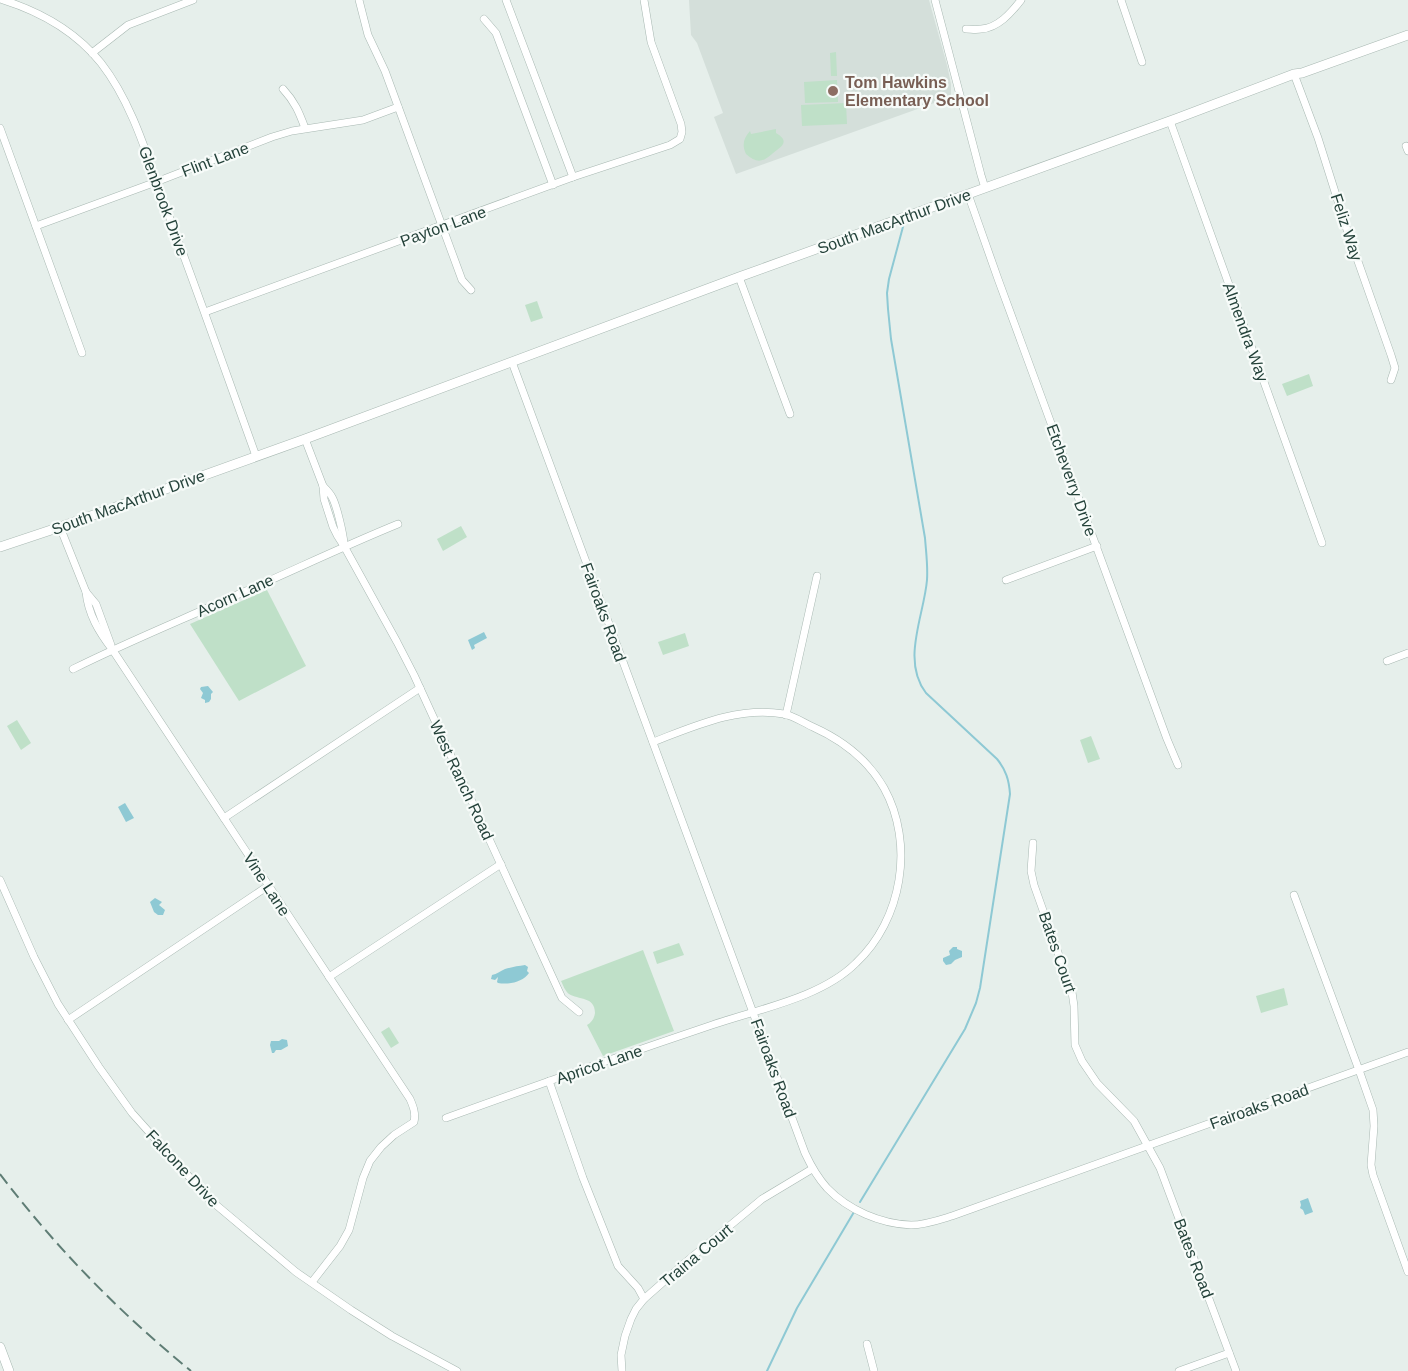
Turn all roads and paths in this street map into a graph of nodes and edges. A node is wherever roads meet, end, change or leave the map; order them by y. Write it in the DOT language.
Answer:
graph roads {
  1 [pos="3,0"];
  2 [pos="193,0"];
  3 [pos="359,0"];
  4 [pos="506,0"];
  5 [pos="644,0"];
  6 [pos="935,0"];
  7 [pos="1021,0"];
  8 [pos="1121,0"];
  9 [pos="484,19"];
  10 [pos="966,29"];
  11 [pos="1408,34"];
  12 [pos="92,53"];
  13 [pos="1142,62"];
  14 [pos="1294,74"];
  15 [pos="283,89"];
  16 [pos="398,107"];
  17 [pos="1170,121"];
  18 [pos="0,128"];
  19 [pos="304,128"];
  20 [pos="573,177"];
  21 [pos="156,182"];
  22 [pos="553,185"];
  23 [pos="986,188"];
  24 [pos="968,194"];
  25 [pos="36,226"];
  26 [pos="442,226"];
  27 [pos="739,277"];
  28 [pos="471,290"];
  29 [pos="205,312"];
  30 [pos="81,352"];
  31 [pos="512,362"];
  32 [pos="1391,380"];
  33 [pos="790,414"];
  34 [pos="305,439"];
  35 [pos="256,456"];
  36 [pos="398,524"];
  37 [pos="60,527"];
  38 [pos="1322,543"];
  39 [pos="344,546"];
  40 [pos="1097,546"];
  41 [pos="0,547"];
  42 [pos="816,576"];
  43 [pos="1006,580"];
  44 [pos="112,649"];
  45 [pos="1408,653"];
  46 [pos="1387,661"];
  47 [pos="73,669"];
  48 [pos="420,688"];
  49 [pos="786,715"];
  50 [pos="653,742"];
  51 [pos="1178,765"];
  52 [pos="224,818"];
  53 [pos="1033,843"];
  54 [pos="501,864"];
  55 [pos="0,880"];
  56 [pos="268,886"];
  57 [pos="1294,895"];
  58 [pos="329,977"];
  59 [pos="579,1012"];
  60 [pos="753,1012"];
  61 [pos="68,1020"];
  62 [pos="1408,1052"];
  63 [pos="1359,1070"];
  64 [pos="549,1081"];
  65 [pos="446,1118"];
  66 [pos="1148,1146"];
  67 [pos="812,1169"];
  68 [pos="1408,1272"];
  69 [pos="312,1282"];
  70 [pos="644,1299"];
  71 [pos="867,1344"];
  72 [pos="0,1347"];
  73 [pos="1229,1353"];
  74 [pos="9,1371"];
  75 [pos="457,1371"];
  76 [pos="622,1371"];
  77 [pos="874,1371"];
  78 [pos="1179,1371"];
  79 [pos="1236,1371"];
  1 -- 12 [label="street, Glenbrook Drive"];
  2 -- 12 [label="street"];
  3 -- 16 [label="street"];
  4 -- 20 [label="street"];
  5 -- 20 [label="street, Payton Lane"];
  6 -- 23 [label="street"];
  7 -- 10 [label="street"];
  8 -- 13 [label="street"];
  9 -- 22 [label="street"];
  11 -- 14 [label="street, South MacArthur Drive"];
  12 -- 21 [label="street, Glenbrook Drive"];
  14 -- 17 [label="street, South MacArthur Drive"];
  14 -- 32 [label="street, Feliz Way"];
  15 -- 19 [label="street"];
  16 -- 19 [label="street, Flint Lane"];
  16 -- 26 [label="street"];
  17 -- 23 [label="street, South MacArthur Drive"];
  17 -- 38 [label="street, Almendra Way"];
  18 -- 25 [label="street"];
  19 -- 21 [label="street, Flint Lane"];
  20 -- 22 [label="street, Payton Lane"];
  21 -- 25 [label="street, Flint Lane"];
  21 -- 29 [label="street, Glenbrook Drive"];
  22 -- 26 [label="street, Payton Lane"];
  23 -- 24 [label="street, South MacArthur Drive"];
  24 -- 27 [label="street, South MacArthur Drive"];
  24 -- 40 [label="street, Etcheverry Drive"];
  25 -- 30 [label="street"];
  26 -- 28 [label="street"];
  26 -- 29 [label="street, Payton Lane"];
  27 -- 31 [label="street, South MacArthur Drive"];
  27 -- 33 [label="street"];
  29 -- 35 [label="street, Glenbrook Drive"];
  31 -- 34 [label="street, South MacArthur Drive"];
  31 -- 50 [label="street, Fairoaks Road"];
  34 -- 35 [label="street"];
  34 -- 39 [label="street, West Ranch Road"];
  35 -- 37 [label="street, South MacArthur Drive"];
  36 -- 39 [label="street, Acorn Lane"];
  37 -- 41 [label="street, South MacArthur Drive"];
  37 -- 44 [label="street, Vine Lane"];
  39 -- 44 [label="street, Acorn Lane"];
  39 -- 48 [label="street, West Ranch Road"];
  40 -- 43 [label="street"];
  40 -- 51 [label="street, Etcheverry Drive"];
  42 -- 49 [label="street"];
  44 -- 47 [label="street, Acorn Lane"];
  44 -- 52 [label="street, Vine Lane"];
  45 -- 46 [label="street"];
  48 -- 52 [label="street"];
  48 -- 54 [label="street, West Ranch Road"];
  49 -- 50 [label="street, Apricot Lane"];
  49 -- 60 [label="street, Apricot Lane"];
  50 -- 60 [label="street, Fairoaks Road"];
  52 -- 56 [label="street, Vine Lane"];
  53 -- 66 [label="street, Bates Court"];
  54 -- 58 [label="street"];
  54 -- 59 [label="street, West Ranch Road"];
  55 -- 61 [label="street, Falcone Drive"];
  56 -- 58 [label="street, Vine Lane"];
  56 -- 61 [label="street"];
  57 -- 63 [label="street"];
  58 -- 69 [label="street, Vine Lane"];
  60 -- 64 [label="street, Apricot Lane"];
  60 -- 67 [label="street, Fairoaks Road"];
  61 -- 69 [label="street, Falcone Drive"];
  62 -- 63 [label="street, Fairoaks Road"];
  63 -- 66 [label="street, Fairoaks Road"];
  63 -- 68 [label="street"];
  64 -- 65 [label="street, Apricot Lane"];
  64 -- 70 [label="street"];
  66 -- 67 [label="street, Fairoaks Road"];
  66 -- 73 [label="street, Bates Road"];
  67 -- 70 [label="street, Traina Court"];
  69 -- 75 [label="street, Falcone Drive"];
  70 -- 76 [label="street, Traina Court"];
  71 -- 77 [label="street"];
  72 -- 74 [label="street"];
  73 -- 78 [label="street"];
  73 -- 79 [label="street, Bates Road"];
}
